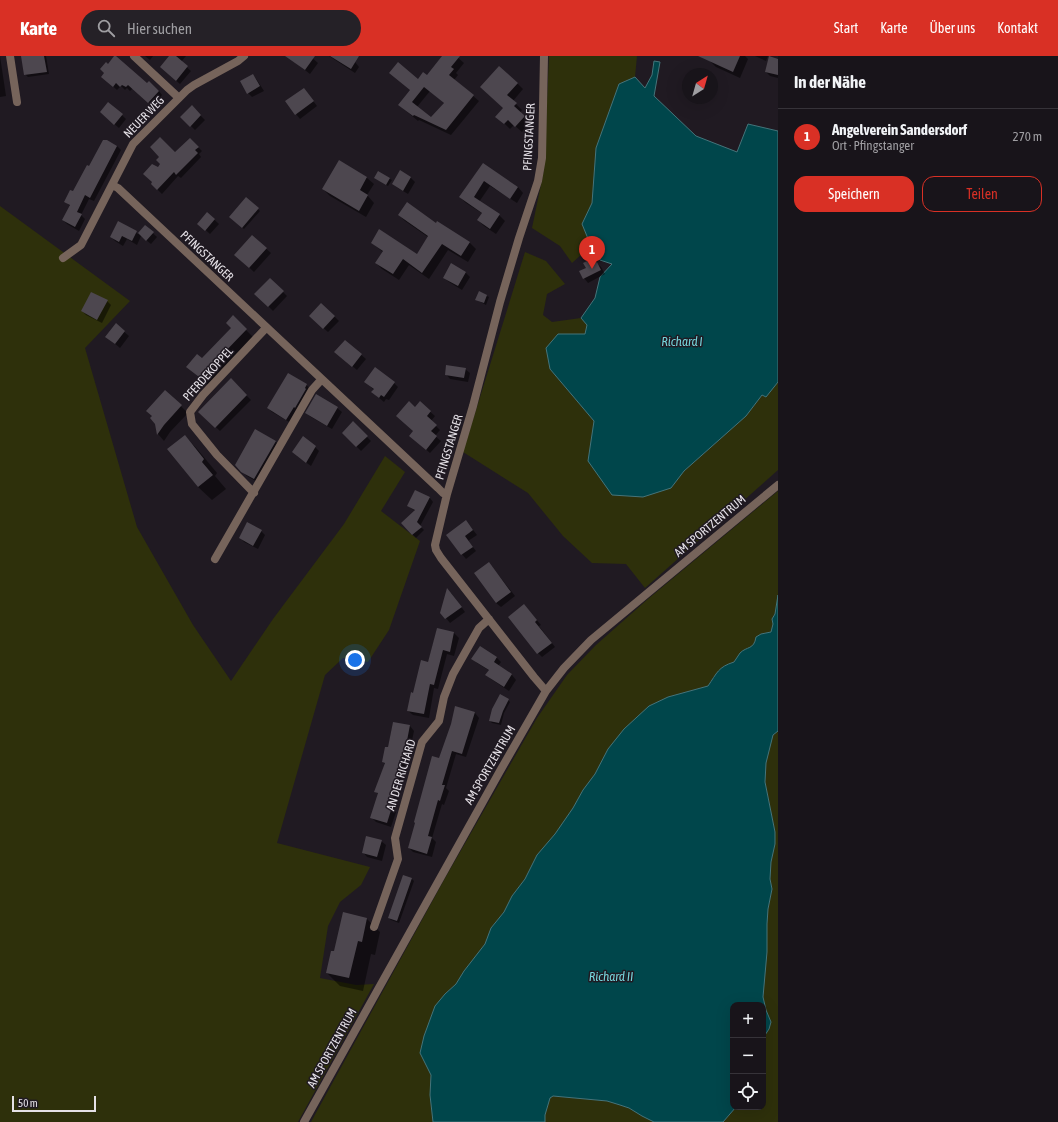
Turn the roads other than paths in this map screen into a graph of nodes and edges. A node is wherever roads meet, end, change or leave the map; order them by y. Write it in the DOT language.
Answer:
graph roads {
  1 [pos="10,56"];
  2 [pos="134,56"];
  3 [pos="244,56"];
  4 [pos="544,56"];
  5 [pos="179,98"];
  6 [pos="16,102"];
  7 [pos="112,185"];
  8 [pos="63,258"];
  9 [pos="266,328"];
  10 [pos="322,380"];
  11 [pos="778,485"];
  12 [pos="254,493"];
  13 [pos="447,494"];
  14 [pos="214,559"];
  15 [pos="489,619"];
  16 [pos="546,690"];
  17 [pos="374,927"];
  18 [pos="304,1122"];
  1 -- 6 [label="street"];
  2 -- 5 [label="street"];
  3 -- 5 [label="street, NEUER WEG"];
  4 -- 13 [label="street, PFINGSTANGER"];
  5 -- 7 [label="street, NEUER WEG"];
  7 -- 8 [label="street, NEUER WEG"];
  7 -- 9 [label="street, PFINGSTANGER"];
  9 -- 10 [label="street, PFINGSTANGER"];
  9 -- 12 [label="street, PFERDEKOPPEL"];
  10 -- 12 [label="street"];
  10 -- 13 [label="street, PFINGSTANGER"];
  11 -- 16 [label="street, AM SPORTZENTRUM"];
  12 -- 14 [label="street"];
  13 -- 15 [label="street"];
  15 -- 16 [label="street"];
  15 -- 17 [label="street, AN DER RICHARD"];
  16 -- 18 [label="street, AM SPORTZENTRUM"];
}
